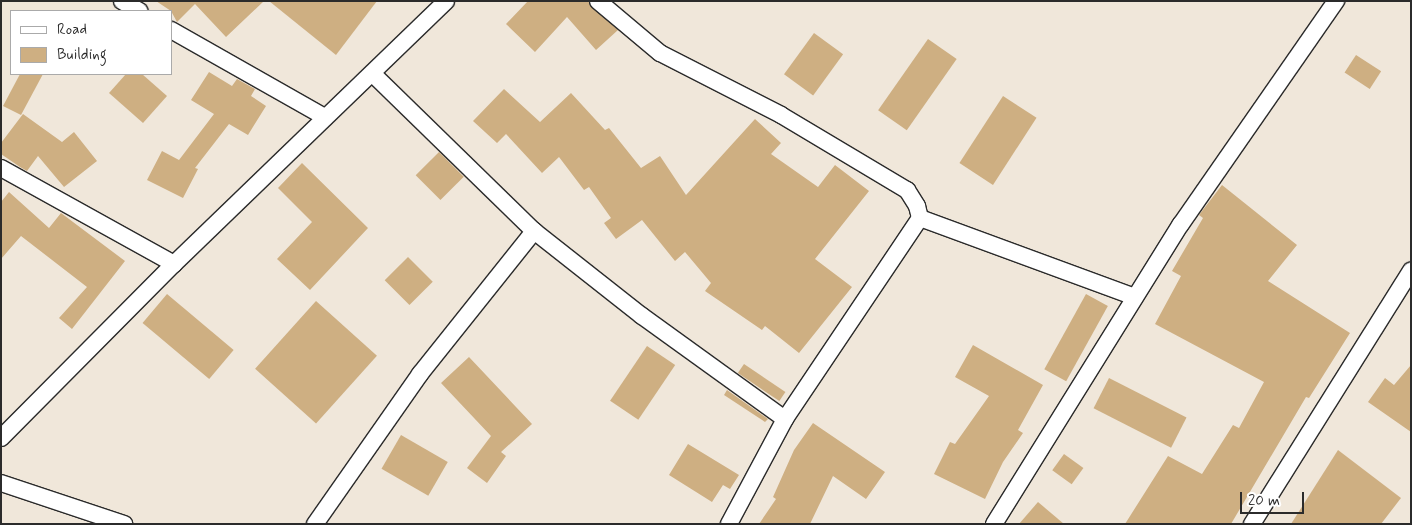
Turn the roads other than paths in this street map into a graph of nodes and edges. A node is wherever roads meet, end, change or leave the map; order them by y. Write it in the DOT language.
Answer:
graph roads {
  1 [pos="122,1"];
  2 [pos="446,1"];
  3 [pos="598,1"];
  4 [pos="1336,1"];
  5 [pos="137,10"];
  6 [pos="172,31"];
  7 [pos="374,75"];
  8 [pos="325,117"];
  9 [pos="1,168"];
  10 [pos="920,218"];
  11 [pos="534,231"];
  12 [pos="174,264"];
  13 [pos="1411,271"];
  14 [pos="1136,297"];
  15 [pos="785,418"];
  16 [pos="1,438"];
  17 [pos="1,483"];
  18 [pos="124,524"];
  19 [pos="315,524"];
  20 [pos="729,524"];
  21 [pos="994,524"];
  22 [pos="1252,524"];
  1 -- 5 [label="street"];
  2 -- 7 [label="street"];
  3 -- 10 [label="street"];
  4 -- 14 [label="street"];
  6 -- 8 [label="street"];
  7 -- 8 [label="street"];
  7 -- 11 [label="street"];
  8 -- 12 [label="street"];
  9 -- 12 [label="street"];
  10 -- 14 [label="street"];
  10 -- 15 [label="street"];
  11 -- 15 [label="street"];
  11 -- 19 [label="street"];
  12 -- 16 [label="street"];
  13 -- 22 [label="street"];
  14 -- 21 [label="street"];
  15 -- 20 [label="street"];
  17 -- 18 [label="street"];
}
